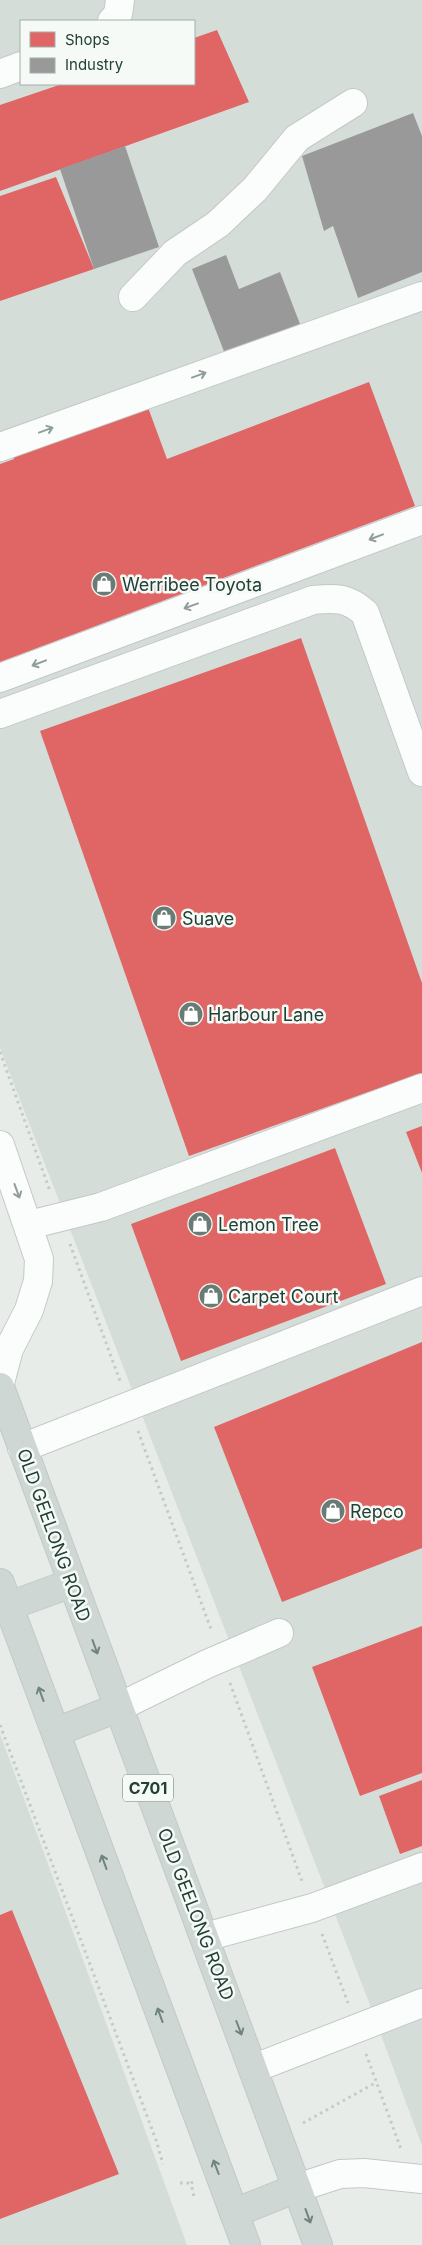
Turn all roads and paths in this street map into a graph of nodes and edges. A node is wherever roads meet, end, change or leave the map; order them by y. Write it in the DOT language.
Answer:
graph roads {
  1 [pos="120,0"];
  2 [pos="113,20"];
  3 [pos="20,66"];
  4 [pos="0,74"];
  5 [pos="353,103"];
  6 [pos="422,296"];
  7 [pos="133,297"];
  8 [pos="0,447"];
  9 [pos="422,520"];
  10 [pos="0,678"];
  11 [pos="0,714"];
  12 [pos="422,772"];
  13 [pos="0,1052"];
  14 [pos="422,1088"];
  15 [pos="0,1145"];
  16 [pos="60,1217"];
  17 [pos="29,1225"];
  18 [pos="422,1291"];
  19 [pos="0,1383"];
  20 [pos="0,1388"];
  21 [pos="129,1406"];
  22 [pos="22,1448"];
  23 [pos="72,1583"];
  24 [pos="3,1600"];
  25 [pos="280,1633"];
  26 [pos="221,1657"];
  27 [pos="117,1708"];
  28 [pos="0,1726"];
  29 [pos="56,1732"];
  30 [pos="422,1867"];
  31 [pos="312,1908"];
  32 [pos="205,1937"];
  33 [pos="422,2003"];
  34 [pos="357,2029"];
  35 [pos="255,2068"];
  36 [pos="376,2082"];
  37 [pos="299,2126"];
  38 [pos="163,2164"];
  39 [pos="417,2178"];
  40 [pos="180,2183"];
  41 [pos="191,2184"];
  42 [pos="297,2188"];
  43 [pos="234,2213"];
  44 [pos="246,2245"];
  45 [pos="318,2245"];
  1 -- 2 [label="street"];
  3 -- 4 [label="street"];
  5 -- 7 [label="street"];
  8 -- 6 [label="street, one-way"];
  9 -- 10 [label="street, one-way"];
  11 -- 12 [label="street"];
  13 -- 16 [label="path"];
  14 -- 16 [label="street"];
  15 -- 17 [label="street, one-way"];
  16 -- 17 [label="street"];
  16 -- 21 [label="path"];
  17 -- 19 [label="street"];
  18 -- 21 [label="street"];
  20 -- 22 [label="main road, OLD GEELONG ROAD / C701"];
  21 -- 22 [label="street"];
  21 -- 26 [label="path"];
  22 -- 23 [label="main road, OLD GEELONG ROAD / C701"];
  23 -- 24 [label="main road"];
  23 -- 27 [label="main road, OLD GEELONG ROAD / C701, one-way"];
  29 -- 24 [label="main road, one-way"];
  25 -- 26 [label="street"];
  26 -- 27 [label="street"];
  26 -- 31 [label="path"];
  27 -- 29 [label="main road"];
  27 -- 32 [label="main road, OLD GEELONG ROAD / C701"];
  28 -- 38 [label="path"];
  43 -- 29 [label="main road, one-way"];
  30 -- 31 [label="street"];
  31 -- 32 [label="street"];
  31 -- 34 [label="path"];
  32 -- 35 [label="main road, OLD GEELONG ROAD / C701, one-way"];
  33 -- 34 [label="street"];
  34 -- 35 [label="street"];
  34 -- 36 [label="path"];
  35 -- 42 [label="main road, OLD GEELONG ROAD / C701"];
  36 -- 37 [label="path"];
  36 -- 39 [label="path"];
  39 -- 42 [label="street"];
  40 -- 41 [label="path"];
  42 -- 43 [label="main road"];
  42 -- 45 [label="main road, OLD GEELONG ROAD / C701, one-way"];
  43 -- 44 [label="main road"];
}
